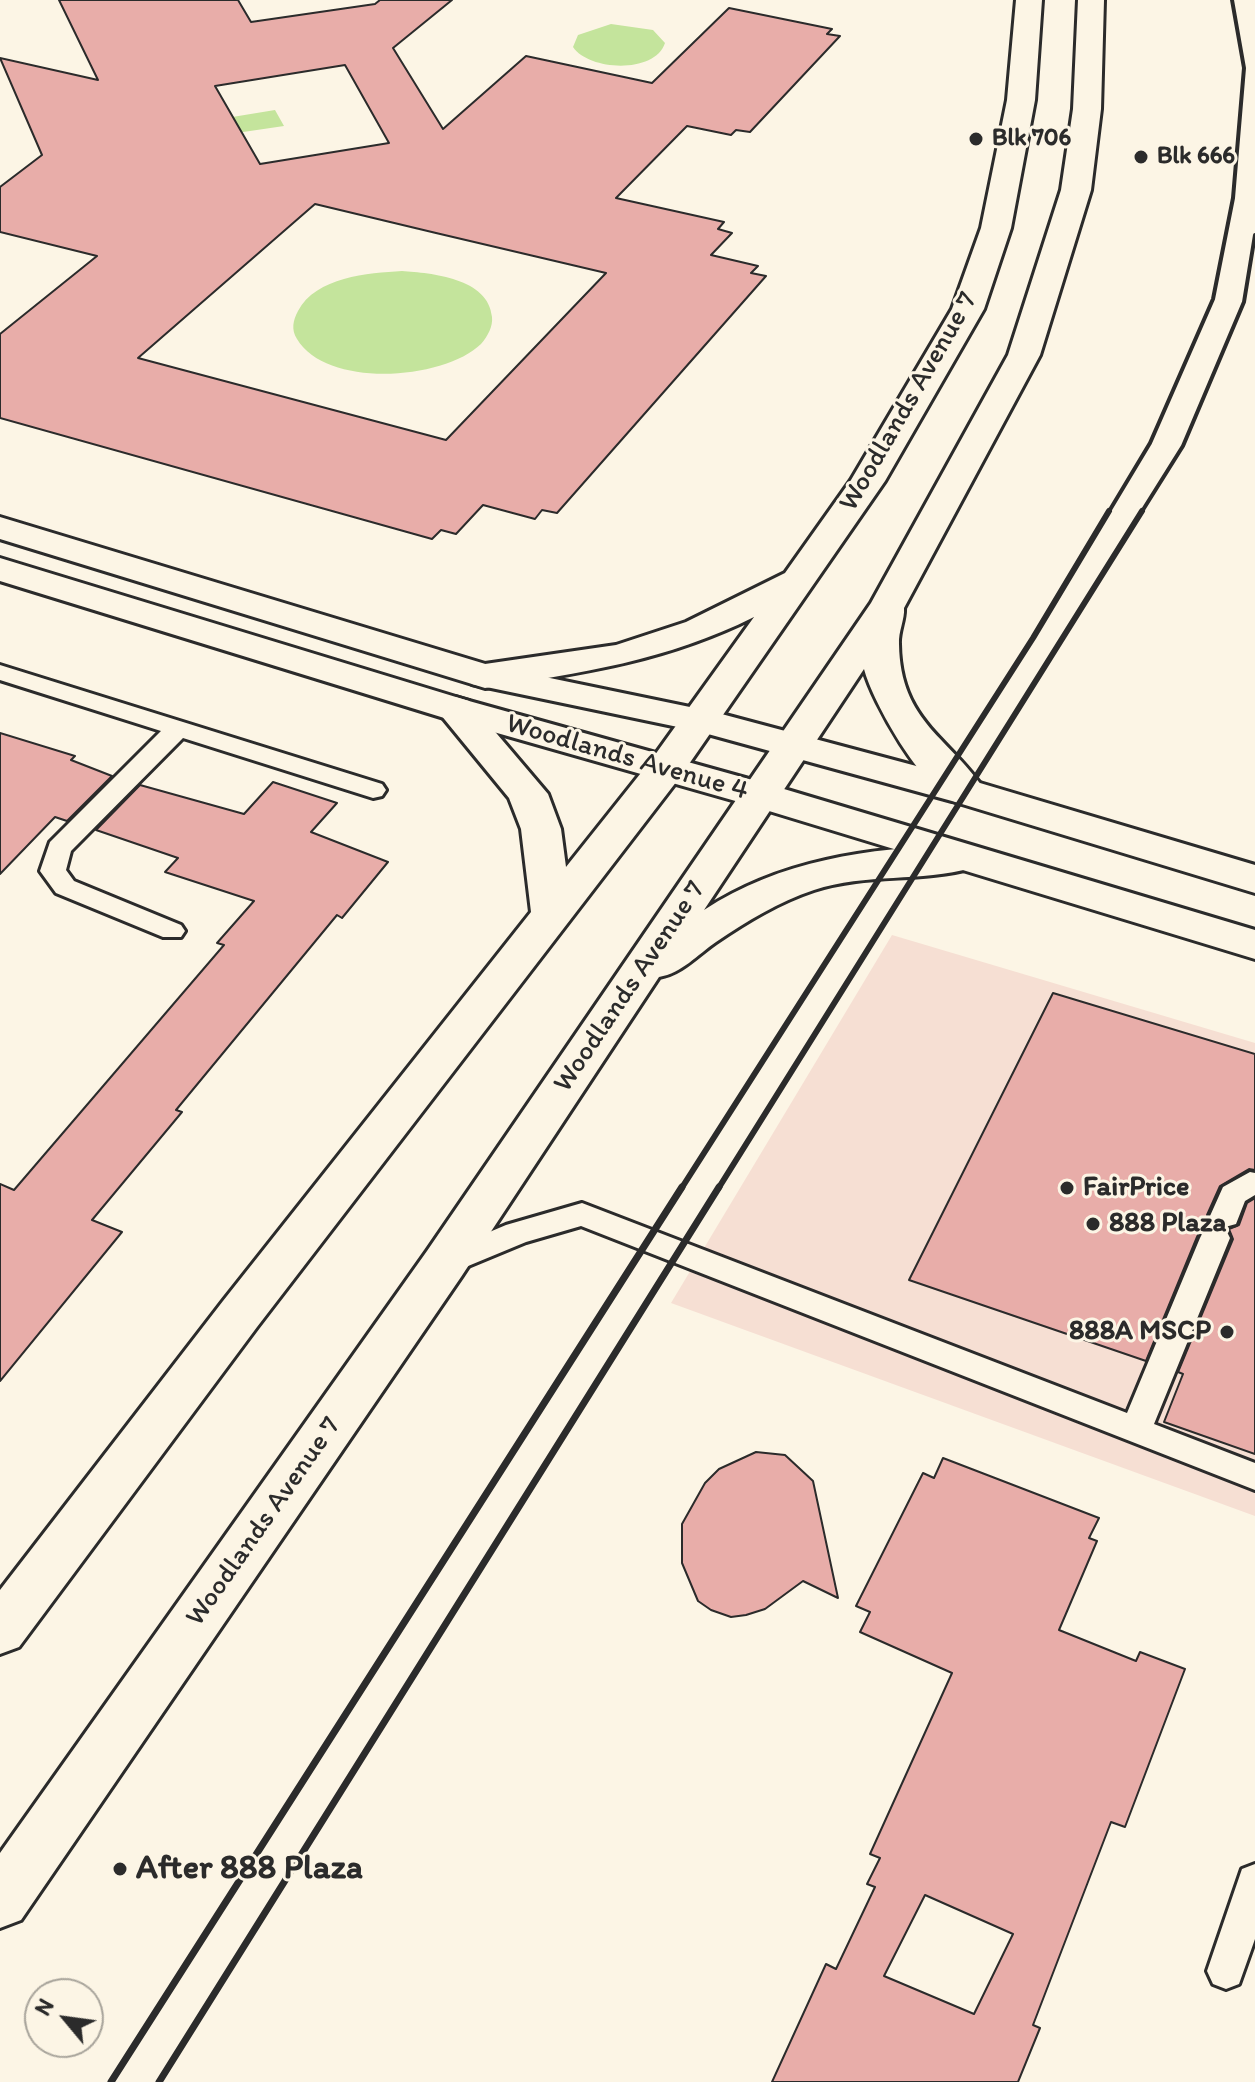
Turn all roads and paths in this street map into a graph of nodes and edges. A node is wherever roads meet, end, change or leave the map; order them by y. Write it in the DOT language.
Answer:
graph roads {
  1 [pos="1029,0"];
  2 [pos="1091,0"];
  3 [pos="0,528"];
  4 [pos="0,569"];
  5 [pos="802,578"];
  6 [pos="889,603"];
  7 [pos="0,672"];
  8 [pos="485,676"];
  9 [pos="455,709"];
  10 [pos="700,720"];
  11 [pos="178,729"];
  12 [pos="794,745"];
  13 [pos="666,768"];
  14 [pos="373,790"];
  15 [pos="966,792"];
  16 [pos="760,795"];
  17 [pos="958,858"];
  18 [pos="1255,879"];
  19 [pos="552,916"];
  20 [pos="172,931"];
  21 [pos="1255,945"];
  22 [pos="627,990"];
  23 [pos="1255,1184"];
  24 [pos="444,1264"];
  25 [pos="1135,1432"];
  26 [pos="1255,1477"];
  27 [pos="0,1631"];
  28 [pos="1255,1881"];
  29 [pos="0,1901"];
  30 [pos="1226,1971"];
  1 -- 5 [label="main road, Woodlands Avenue 7"];
  2 -- 6 [label="main road, Woodlands Avenue 7"];
  3 -- 8 [label="main road, Woodlands Avenue 4"];
  4 -- 9 [label="main road, Woodlands Avenue 4"];
  5 -- 8 [label="main road"];
  5 -- 10 [label="main road, Woodlands Avenue 7"];
  6 -- 12 [label="main road, Woodlands Avenue 7"];
  6 -- 15 [label="main road"];
  7 -- 11 [label="lane"];
  8 -- 10 [label="main road, Woodlands Avenue 4"];
  9 -- 13 [label="main road, Woodlands Avenue 4"];
  9 -- 19 [label="main road"];
  10 -- 12 [label="main road, Woodlands Avenue 4"];
  10 -- 13 [label="main road, Woodlands Avenue 7"];
  11 -- 14 [label="lane"];
  11 -- 20 [label="lane"];
  12 -- 15 [label="main road, Woodlands Avenue 4"];
  12 -- 16 [label="main road, Woodlands Avenue 7"];
  13 -- 16 [label="main road, Woodlands Avenue 4"];
  13 -- 19 [label="main road, Woodlands Avenue 7"];
  15 -- 18 [label="main road, Woodlands Avenue 4"];
  16 -- 17 [label="main road, Woodlands Avenue 4"];
  16 -- 22 [label="main road, Woodlands Avenue 7"];
  17 -- 21 [label="main road, Woodlands Avenue 4"];
  17 -- 22 [label="main road"];
  19 -- 27 [label="main road, Woodlands Avenue 7"];
  22 -- 24 [label="main road, Woodlands Avenue 7"];
  23 -- 25 [label="lane"];
  24 -- 25 [label="lane"];
  24 -- 29 [label="main road, Woodlands Avenue 7"];
  25 -- 26 [label="lane"];
  28 -- 30 [label="lane"];
}
